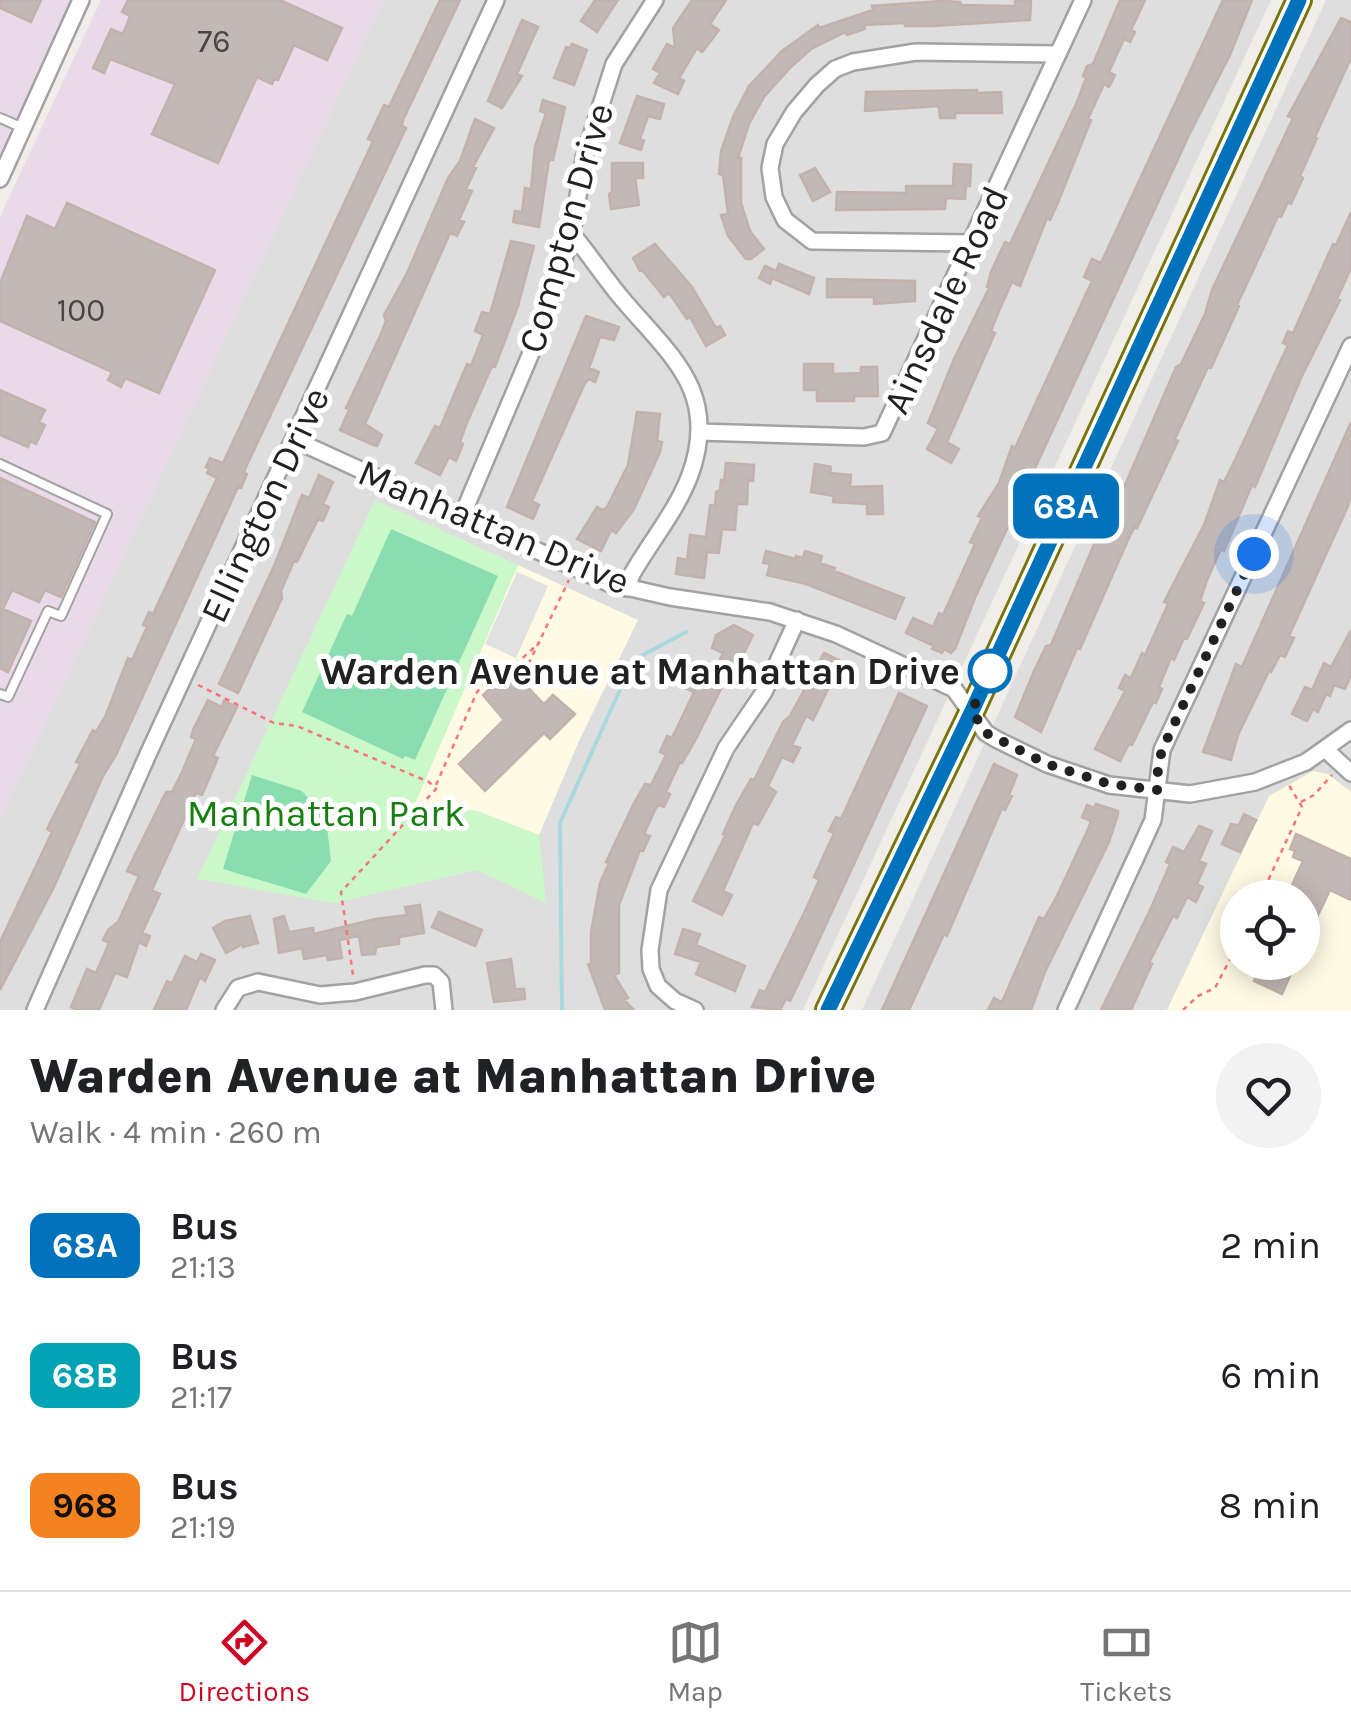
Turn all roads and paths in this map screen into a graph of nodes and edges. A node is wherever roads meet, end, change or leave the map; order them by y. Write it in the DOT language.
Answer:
graph roads {
  1 [pos="80,0"];
  2 [pos="496,0"];
  3 [pos="655,0"];
  4 [pos="1083,0"];
  5 [pos="1299,0"];
  6 [pos="1058,54"];
  7 [pos="0,118"];
  8 [pos="23,128"];
  9 [pos="2,169"];
  10 [pos="572,234"];
  11 [pos="972,243"];
  12 [pos="1351,346"];
  13 [pos="700,432"];
  14 [pos="295,440"];
  15 [pos="0,464"];
  16 [pos="462,516"];
  17 [pos="574,568"];
  18 [pos="627,588"];
  19 [pos="797,620"];
  20 [pos="540,642"];
  21 [pos="524,674"];
  22 [pos="184,678"];
  23 [pos="0,694"];
  24 [pos="972,711"];
  25 [pos="1351,730"];
  26 [pos="1326,750"];
  27 [pos="1347,769"];
  28 [pos="1282,774"];
  29 [pos="435,787"];
  30 [pos="1157,790"];
  31 [pos="1300,803"];
  32 [pos="1268,880"];
  33 [pos="1220,980"];
  34 [pos="355,992"];
  35 [pos="35,1010"];
  36 [pos="224,1010"];
  37 [pos="444,1010"];
  38 [pos="695,1010"];
  39 [pos="828,1010"];
  40 [pos="1066,1010"];
  41 [pos="1183,1010"];
  1 -- 8 [label="street"];
  2 -- 14 [label="street, Ellington Drive"];
  3 -- 10 [label="street, Compton Drive"];
  4 -- 6 [label="street, Ainsdale Road"];
  5 -- 24 [label="main road"];
  6 -- 11 [label="street, Ainsdale Road"];
  6 -- 11 [label="street"];
  7 -- 8 [label="lane"];
  8 -- 9 [label="street"];
  10 -- 13 [label="street"];
  10 -- 16 [label="street, Compton Drive"];
  11 -- 13 [label="street, Ainsdale Road"];
  12 -- 30 [label="street"];
  13 -- 18 [label="street"];
  14 -- 16 [label="street, Manhattan Drive"];
  14 -- 22 [label="street, Ellington Drive"];
  15 -- 23 [label="lane"];
  16 -- 17 [label="street, Manhattan Drive"];
  17 -- 18 [label="street, Manhattan Drive"];
  17 -- 20 [label="path"];
  18 -- 19 [label="street, Manhattan Drive"];
  19 -- 24 [label="street, Manhattan Drive"];
  19 -- 38 [label="street"];
  20 -- 21 [label="path"];
  20 -- 29 [label="path"];
  22 -- 29 [label="path"];
  22 -- 35 [label="street, Ellington Drive"];
  24 -- 30 [label="street, Manhattan Drive"];
  24 -- 39 [label="main road"];
  25 -- 26 [label="street, Manhattan Drive"];
  26 -- 27 [label="street"];
  26 -- 28 [label="street, Manhattan Drive"];
  27 -- 31 [label="path"];
  28 -- 30 [label="street, Manhattan Drive"];
  28 -- 31 [label="path"];
  29 -- 34 [label="path"];
  30 -- 40 [label="street"];
  31 -- 32 [label="path"];
  33 -- 41 [label="path"];
  34 -- 36 [label="street"];
  34 -- 37 [label="street"];
}
